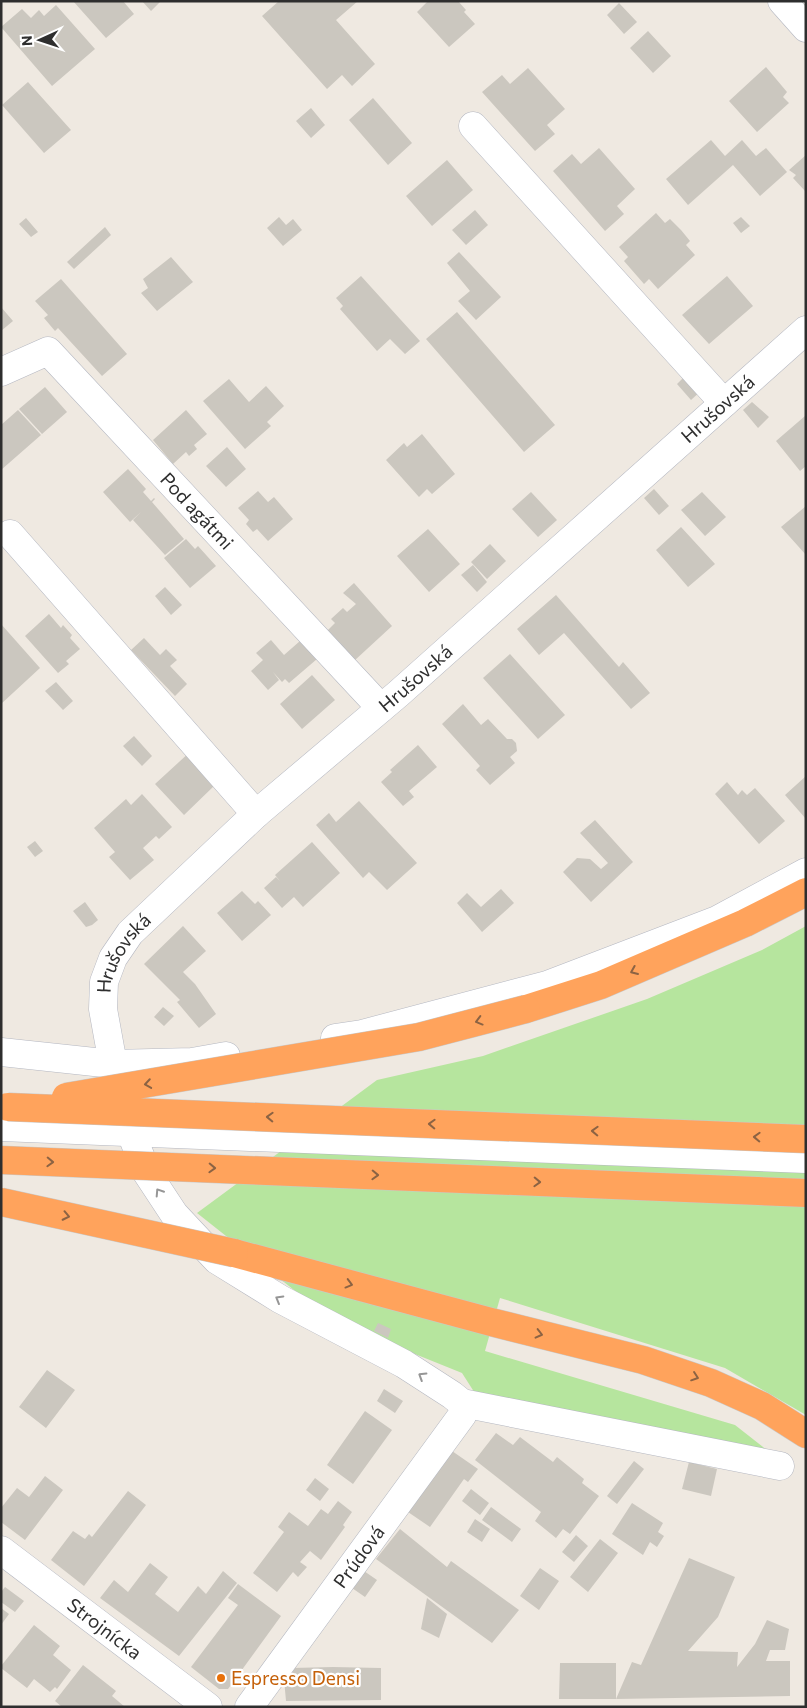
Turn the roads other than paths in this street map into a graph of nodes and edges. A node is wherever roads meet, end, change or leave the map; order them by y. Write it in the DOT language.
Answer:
graph roads {
  1 [pos="782,1"];
  2 [pos="806,28"];
  3 [pos="473,126"];
  4 [pos="806,330"];
  5 [pos="1,372"];
  6 [pos="724,403"];
  7 [pos="10,534"];
  8 [pos="381,708"];
  9 [pos="256,814"];
  10 [pos="806,872"];
  11 [pos="806,892"];
  12 [pos="1,1052"];
  13 [pos="113,1064"];
  14 [pos="4,1113"];
  15 [pos="130,1133"];
  16 [pos="806,1139"];
  17 [pos="806,1159"];
  18 [pos="1,1160"];
  19 [pos="806,1192"];
  20 [pos="1,1202"];
  21 [pos="462,1403"];
  22 [pos="806,1434"];
  23 [pos="780,1466"];
  24 [pos="1,1550"];
  25 [pos="208,1707"];
  26 [pos="249,1707"];
  1 -- 2 [label="street"];
  3 -- 6 [label="street"];
  4 -- 6 [label="street, Hrušovská"];
  5 -- 8 [label="street, Pod agátmi"];
  6 -- 8 [label="street, Hrušovská"];
  7 -- 9 [label="street"];
  8 -- 9 [label="street, Hrušovská"];
  9 -- 13 [label="street, Hrušovská"];
  10 -- 13 [label="street"];
  11 -- 14 [label="highway, one-way, bridge"];
  12 -- 13 [label="street"];
  13 -- 15 [label="street, Hrušovská"];
  14 -- 15 [label="street"];
  16 -- 14 [label="highway, one-way, bridge"];
  15 -- 17 [label="street"];
  21 -- 15 [label="street, Hrušovská, one-way"];
  18 -- 19 [label="highway, one-way, bridge"];
  20 -- 22 [label="highway, one-way, bridge"];
  21 -- 23 [label="street"];
  21 -- 26 [label="street, Prúdová"];
  24 -- 25 [label="street, Strojnícka"];
}
